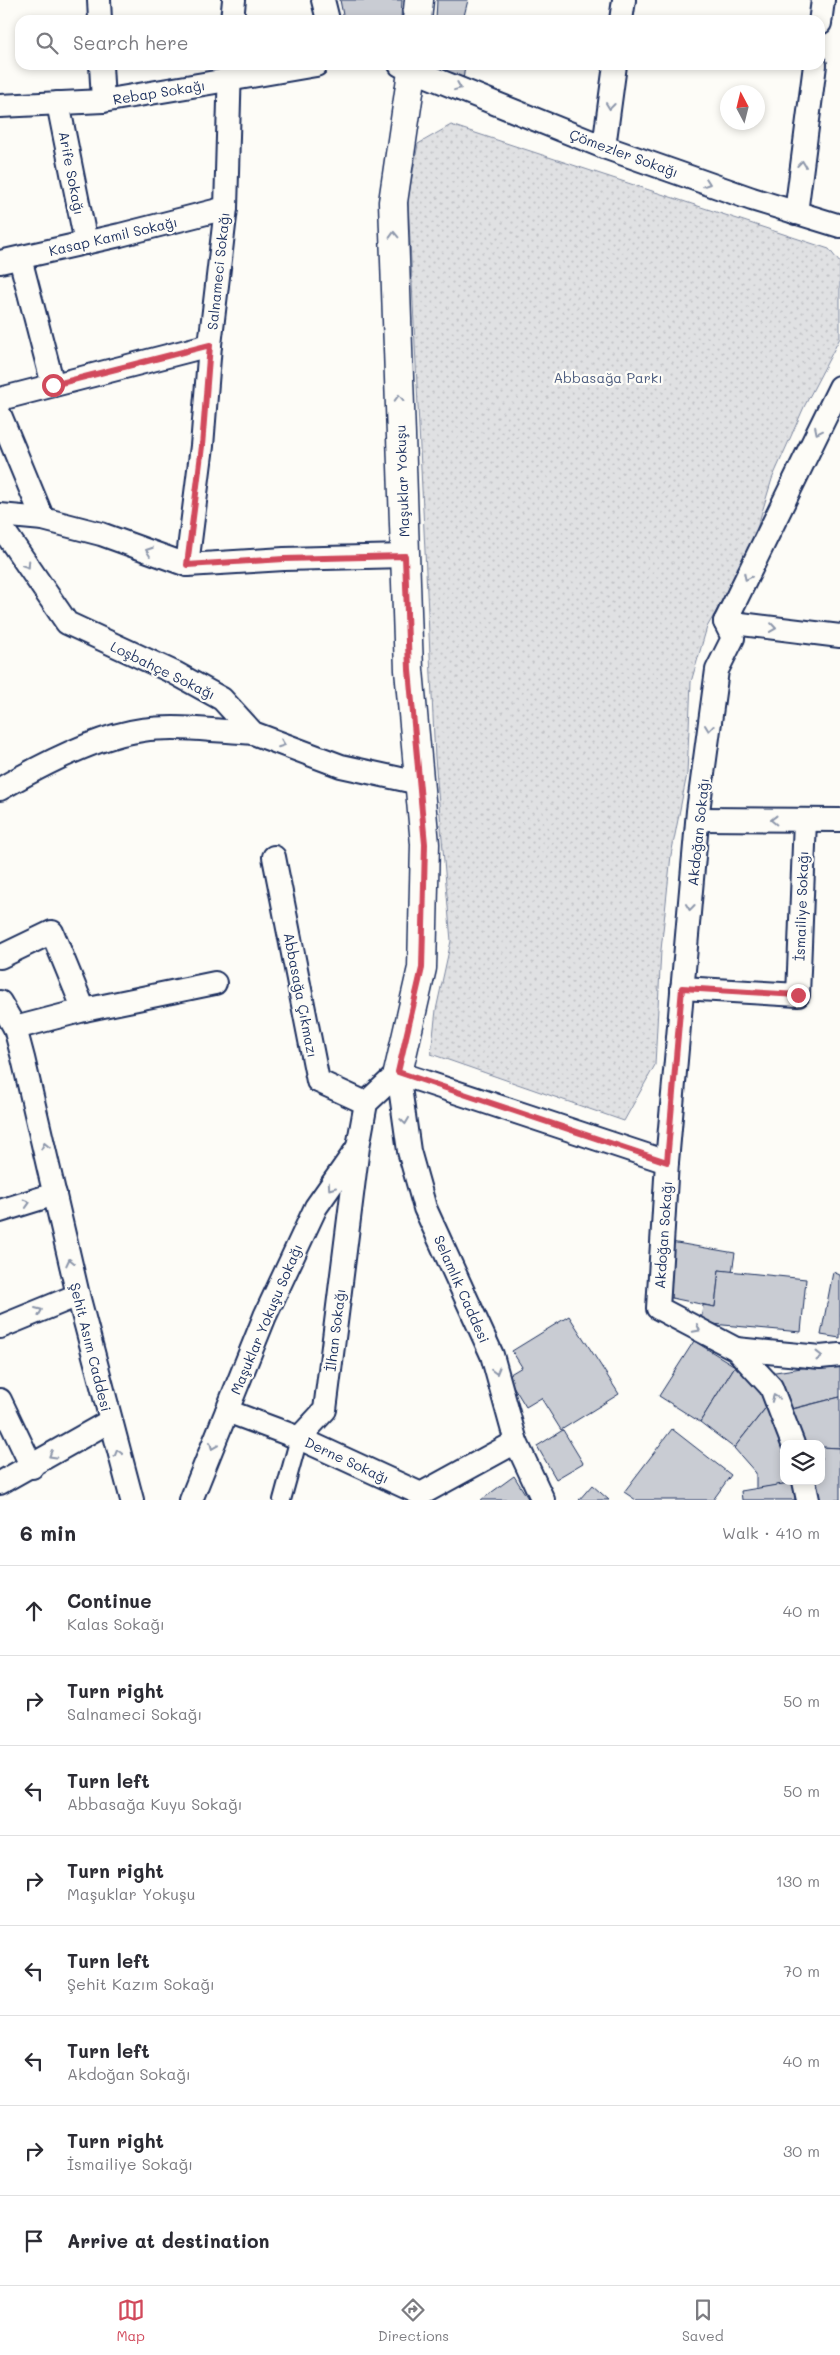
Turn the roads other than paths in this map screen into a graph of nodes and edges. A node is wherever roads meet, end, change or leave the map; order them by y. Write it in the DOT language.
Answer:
graph roads {
  1 [pos="99,0"];
  2 [pos="234,0"];
  3 [pos="323,0"];
  4 [pos="419,0"];
  5 [pos="624,0"];
  6 [pos="823,0"];
  7 [pos="100,15"];
  8 [pos="232,15"];
  9 [pos="327,15"];
  10 [pos="418,15"];
  11 [pos="622,15"];
  12 [pos="821,15"];
  13 [pos="102,70"];
  14 [pos="262,70"];
  15 [pos="409,70"];
  16 [pos="419,70"];
  17 [pos="614,70"];
  18 [pos="814,70"];
  19 [pos="229,73"];
  20 [pos="103,101"];
  21 [pos="58,103"];
  22 [pos="0,106"];
  23 [pos="604,147"];
  24 [pos="226,208"];
  25 [pos="796,213"];
  26 [pos="840,226"];
  27 [pos="86,243"];
  28 [pos="10,260"];
  29 [pos="210,345"];
  30 [pos="53,385"];
  31 [pos="840,388"];
  32 [pos="0,399"];
  33 [pos="0,415"];
  34 [pos="0,514"];
  35 [pos="43,519"];
  36 [pos="0,525"];
  37 [pos="405,556"];
  38 [pos="187,565"];
  39 [pos="725,622"];
  40 [pos="840,636"];
  41 [pos="253,733"];
  42 [pos="419,783"];
  43 [pos="0,789"];
  44 [pos="699,819"];
  45 [pos="804,820"];
  46 [pos="840,820"];
  47 [pos="274,857"];
  48 [pos="0,957"];
  49 [pos="215,982"];
  50 [pos="682,988"];
  51 [pos="0,1002"];
  52 [pos="84,1010"];
  53 [pos="15,1028"];
  54 [pos="398,1072"];
  55 [pos="366,1103"];
  56 [pos="358,1147"];
  57 [pos="667,1162"];
  58 [pos="55,1194"];
  59 [pos="0,1211"];
  60 [pos="78,1295"];
  61 [pos="0,1327"];
  62 [pos="736,1349"];
  63 [pos="840,1355"];
  64 [pos="0,1400"];
  65 [pos="227,1411"];
  66 [pos="110,1421"];
  67 [pos="299,1438"];
  68 [pos="791,1440"];
  69 [pos="516,1442"];
  70 [pos="32,1467"];
  71 [pos="0,1483"];
  72 [pos="805,1485"];
  73 [pos="132,1500"];
  74 [pos="191,1500"];
  75 [pos="282,1500"];
  76 [pos="543,1500"];
  77 [pos="808,1500"];
  1 -- 7 [label="street"];
  2 -- 8 [label="street"];
  3 -- 9 [label="street"];
  4 -- 10 [label="street"];
  5 -- 11 [label="street"];
  6 -- 12 [label="street"];
  13 -- 20 [label="street"];
  14 -- 19 [label="street, Rebap Sokağı"];
  37 -- 15 [label="street, Maşuklar Yokuşu, one-way"];
  16 -- 23 [label="street, Çömezler Sokağı, one-way"];
  17 -- 23 [label="street, one-way"];
  25 -- 18 [label="street, one-way"];
  19 -- 20 [label="street, Rebap Sokağı"];
  19 -- 24 [label="street, Salnameci Sokağı"];
  20 -- 21 [label="street, Rebap Sokağı"];
  21 -- 22 [label="street, Rebap Sokağı"];
  21 -- 27 [label="street, Arife Sokağı"];
  23 -- 25 [label="street, Çömezler Sokağı, one-way"];
  24 -- 27 [label="street, Kasap Kamil Sokağı"];
  24 -- 29 [label="street, Salnameci Sokağı"];
  25 -- 26 [label="street, Çömezler Sokağı"];
  27 -- 28 [label="street, Kasap Kamil Sokağı"];
  28 -- 30 [label="street"];
  29 -- 30 [label="street"];
  29 -- 38 [label="street, Salnameci Sokağı"];
  30 -- 32 [label="street"];
  31 -- 39 [label="street, one-way"];
  33 -- 35 [label="street"];
  34 -- 35 [label="street"];
  38 -- 35 [label="street, one-way"];
  36 -- 41 [label="street, Loşbahçe Sokağı, one-way"];
  37 -- 38 [label="street"];
  37 -- 42 [label="street, Maşuklar Yokuşu"];
  39 -- 40 [label="street, one-way"];
  39 -- 44 [label="street, Akdoğan Sokağı, one-way"];
  41 -- 42 [label="street, Loşbahçe Sokağı, one-way"];
  41 -- 43 [label="street"];
  42 -- 54 [label="street, Maşuklar Yokuşu"];
  45 -- 44 [label="street, one-way"];
  44 -- 50 [label="street, Akdoğan Sokağı, one-way"];
  45 -- 46 [label="street"];
  45 -- 50 [label="street, İsmailiye Sokağı"];
  47 -- 55 [label="street, Abbasağa Çıkmazı"];
  48 -- 52 [label="street"];
  49 -- 52 [label="street"];
  50 -- 57 [label="street, Akdoğan Sokağı"];
  51 -- 53 [label="street, Şehit Asım Caddesi"];
  52 -- 53 [label="street"];
  58 -- 53 [label="street, Şehit Asım Caddesi, one-way"];
  54 -- 55 [label="street"];
  54 -- 57 [label="street"];
  54 -- 69 [label="street, Selamlık Caddesi, one-way"];
  55 -- 56 [label="street"];
  56 -- 65 [label="street, Maşuklar Yokuşu Sokağı, one-way"];
  56 -- 67 [label="street, İlhan Sokağı"];
  57 -- 62 [label="street, Akdoğan Sokağı, one-way"];
  59 -- 58 [label="street, one-way"];
  60 -- 58 [label="street, Şehit Asım Caddesi, one-way"];
  61 -- 60 [label="street, one-way"];
  60 -- 66 [label="street, Şehit Asım Caddesi"];
  62 -- 63 [label="street, one-way"];
  68 -- 62 [label="street, one-way"];
  64 -- 70 [label="street"];
  65 -- 67 [label="street, Derne Sokağı"];
  65 -- 74 [label="street, Maşuklar Yokuşu Sokağı, one-way"];
  66 -- 70 [label="street, one-way"];
  73 -- 66 [label="street, Şehit Asım Caddesi, one-way"];
  67 -- 69 [label="street, Derne Sokağı"];
  67 -- 75 [label="street, İlhan Sokağı"];
  69 -- 76 [label="street, Selamlık Caddesi"];
  70 -- 71 [label="street"];
  72 -- 77 [label="street"];
}
